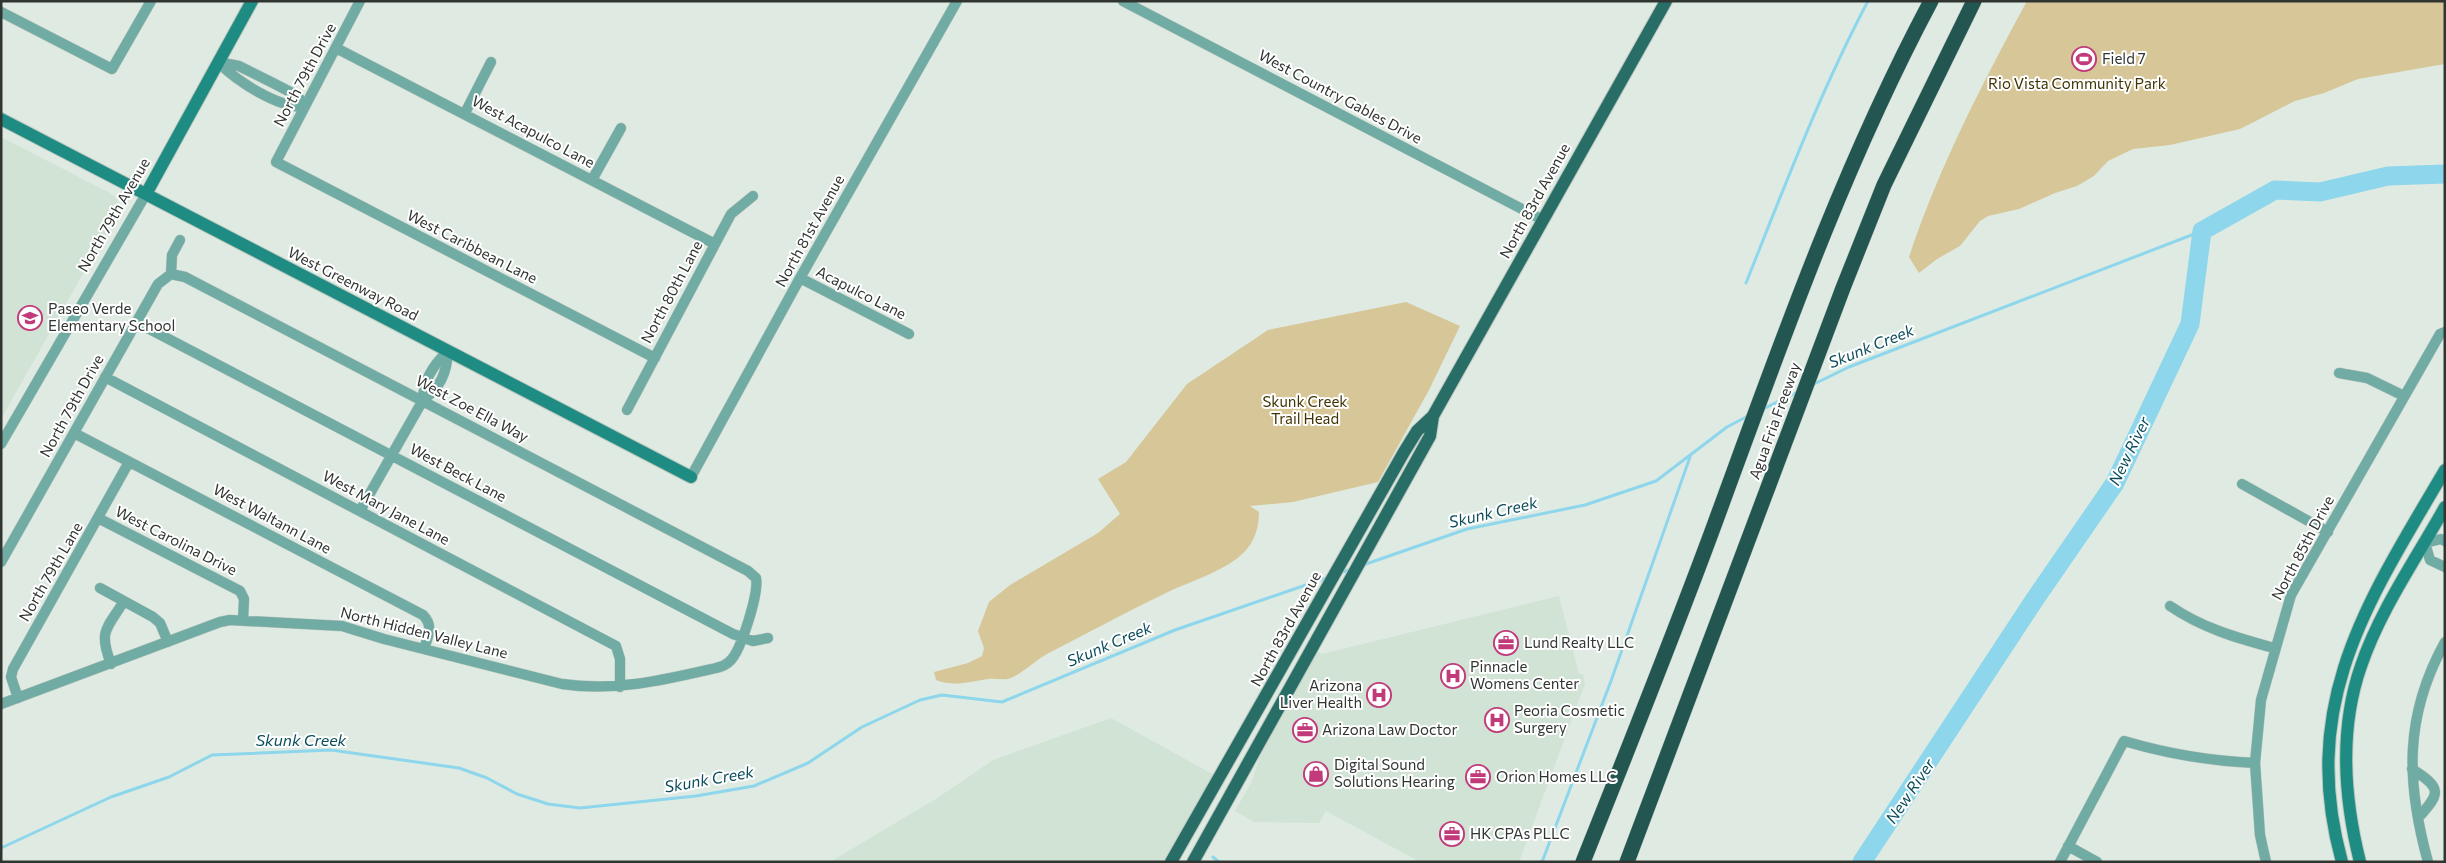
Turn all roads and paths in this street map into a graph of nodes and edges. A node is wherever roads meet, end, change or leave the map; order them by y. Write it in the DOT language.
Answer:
graph roads {
  1 [pos="151,1"];
  2 [pos="252,1"];
  3 [pos="360,1"];
  4 [pos="957,1"];
  5 [pos="1123,1"];
  6 [pos="1666,1"];
  7 [pos="1931,1"];
  8 [pos="1974,1"];
  9 [pos="1,12"];
  10 [pos="336,48"];
  11 [pos="218,62"];
  12 [pos="491,62"];
  13 [pos="304,107"];
  14 [pos="465,113"];
  15 [pos="1,119"];
  16 [pos="620,128"];
  17 [pos="276,162"];
  18 [pos="592,180"];
  19 [pos="146,194"];
  20 [pos="753,196"];
  21 [pos="1542,220"];
  22 [pos="180,240"];
  23 [pos="715,244"];
  24 [pos="171,274"];
  25 [pos="800,278"];
  26 [pos="136,322"];
  27 [pos="2445,332"];
  28 [pos="909,334"];
  29 [pos="448,351"];
  30 [pos="655,358"];
  31 [pos="2339,373"];
  32 [pos="105,378"];
  33 [pos="2404,396"];
  34 [pos="423,400"];
  35 [pos="627,410"];
  36 [pos="1433,416"];
  37 [pos="74,433"];
  38 [pos="1,444"];
  39 [pos="392,454"];
  40 [pos="130,462"];
  41 [pos="2445,470"];
  42 [pos="691,477"];
  43 [pos="2242,484"];
  44 [pos="2445,507"];
  45 [pos="360,511"];
  46 [pos="98,518"];
  47 [pos="2328,532"];
  48 [pos="2408,535"];
  49 [pos="2445,541"];
  50 [pos="2425,543"];
  51 [pos="1,562"];
  52 [pos="2445,567"];
  53 [pos="756,578"];
  54 [pos="100,588"];
  55 [pos="124,601"];
  56 [pos="2170,606"];
  57 [pos="243,620"];
  58 [pos="742,638"];
  59 [pos="768,638"];
  60 [pos="168,642"];
  61 [pos="2445,642"];
  62 [pos="2274,648"];
  63 [pos="424,649"];
  64 [pos="111,664"];
  65 [pos="620,687"];
  66 [pos="18,698"];
  67 [pos="1,704"];
  68 [pos="2255,763"];
  69 [pos="2412,769"];
  70 [pos="2418,818"];
  71 [pos="2068,846"];
  72 [pos="1171,862"];
  73 [pos="1193,862"];
  74 [pos="1583,862"];
  75 [pos="1627,862"];
  76 [pos="2060,862"];
  77 [pos="2097,862"];
  78 [pos="2266,862"];
  79 [pos="2342,862"];
  80 [pos="2360,862"];
  81 [pos="2428,862"];
  1 -- 9 [label="street"];
  2 -- 11 [label="street, North 79th Avenue"];
  3 -- 10 [label="street, North 79th Drive"];
  4 -- 25 [label="street, North 81st Avenue"];
  5 -- 21 [label="street, West Country Gables Drive"];
  6 -- 21 [label="main road, North 83rd Avenue"];
  7 -- 74 [label="highway, Agua Fria Freeway"];
  8 -- 75 [label="highway, Agua Fria Freeway"];
  10 -- 13 [label="street, North 79th Drive"];
  10 -- 14 [label="street, West Acapulco Lane"];
  11 -- 13 [label="street"];
  11 -- 19 [label="street, North 79th Avenue"];
  12 -- 14 [label="street"];
  13 -- 17 [label="street, North 79th Drive"];
  14 -- 18 [label="street, West Acapulco Lane"];
  15 -- 19 [label="street, West Greenway Road"];
  16 -- 18 [label="street"];
  17 -- 30 [label="street, West Caribbean Lane"];
  18 -- 23 [label="street, West Acapulco Lane"];
  19 -- 29 [label="street, West Greenway Road"];
  19 -- 38 [label="street, North 79th Avenue"];
  20 -- 23 [label="street, North 80th Lane"];
  21 -- 36 [label="main road, North 83rd Avenue"];
  22 -- 24 [label="street"];
  23 -- 30 [label="street, North 80th Lane"];
  24 -- 26 [label="street, North 79th Drive"];
  24 -- 34 [label="street, West Zoe Ella Way"];
  25 -- 28 [label="street, Acapulco Lane"];
  25 -- 42 [label="street, North 81st Avenue"];
  26 -- 32 [label="street, North 79th Drive"];
  26 -- 39 [label="street, West Beck Lane"];
  27 -- 33 [label="street, North 85th Drive"];
  29 -- 34 [label="street"];
  29 -- 42 [label="street, West Greenway Road"];
  30 -- 35 [label="street, North 80th Lane"];
  31 -- 33 [label="street"];
  32 -- 37 [label="street, North 79th Drive"];
  32 -- 45 [label="street, West Mary Jane Lane"];
  33 -- 47 [label="street, North 85th Drive"];
  34 -- 39 [label="street"];
  34 -- 53 [label="street, West Zoe Ella Way"];
  36 -- 72 [label="main road, North 83rd Avenue"];
  36 -- 73 [label="main road, North 83rd Avenue"];
  37 -- 40 [label="street, West Waltann Lane"];
  37 -- 51 [label="street, North 79th Drive"];
  39 -- 45 [label="street"];
  39 -- 58 [label="street, West Beck Lane"];
  40 -- 46 [label="street, North 79th Lane"];
  40 -- 63 [label="street, West Waltann Lane"];
  41 -- 48 [label="street"];
  43 -- 47 [label="street"];
  44 -- 50 [label="street"];
  45 -- 65 [label="street, West Mary Jane Lane"];
  46 -- 57 [label="street, West Carolina Drive"];
  46 -- 66 [label="street, North 79th Lane"];
  47 -- 62 [label="street, North 85th Drive"];
  48 -- 50 [label="street"];
  48 -- 79 [label="street"];
  49 -- 50 [label="street"];
  50 -- 52 [label="street"];
  50 -- 80 [label="street"];
  53 -- 58 [label="street, North Hidden Valley Lane"];
  54 -- 55 [label="street"];
  55 -- 60 [label="street"];
  55 -- 64 [label="street"];
  56 -- 62 [label="street"];
  57 -- 60 [label="street, North Hidden Valley Lane"];
  57 -- 63 [label="street, North Hidden Valley Lane"];
  58 -- 59 [label="street, West Beck Lane"];
  58 -- 65 [label="street, North Hidden Valley Lane"];
  60 -- 64 [label="street, North Hidden Valley Lane"];
  61 -- 69 [label="street"];
  62 -- 68 [label="street, North 85th Drive"];
  63 -- 65 [label="street, North Hidden Valley Lane"];
  64 -- 66 [label="street, North Hidden Valley Lane"];
  66 -- 67 [label="street, North Hidden Valley Lane"];
  68 -- 71 [label="street"];
  68 -- 78 [label="street, North 85th Drive"];
  69 -- 70 [label="street"];
  69 -- 70 [label="street"];
  70 -- 81 [label="street"];
  71 -- 76 [label="street"];
  71 -- 77 [label="street"];
}
